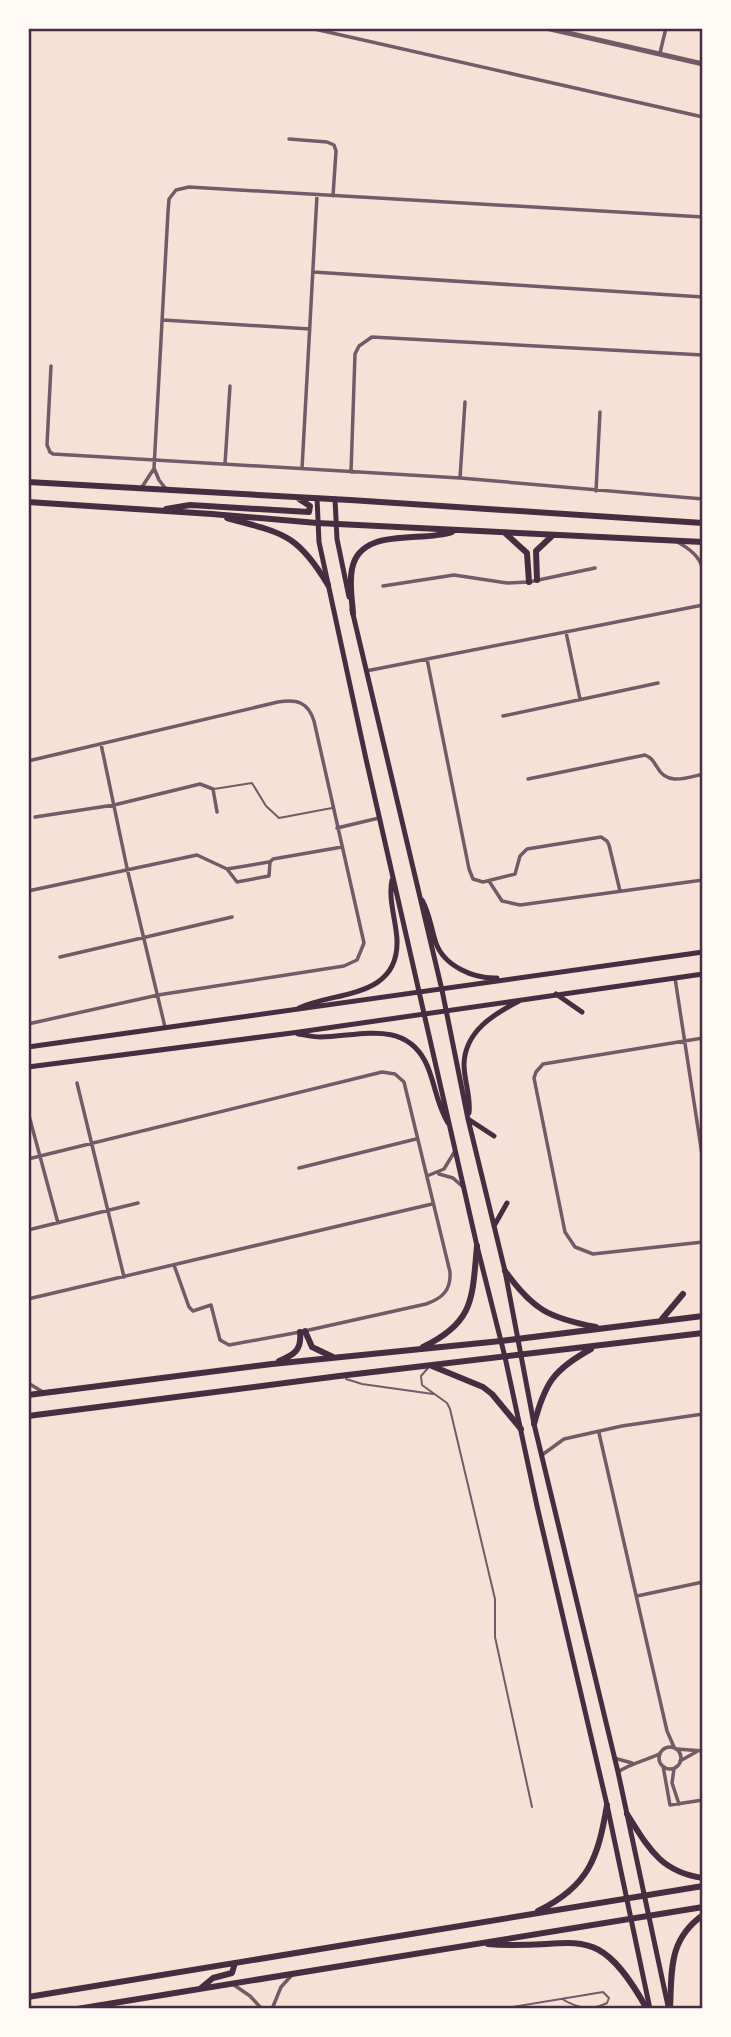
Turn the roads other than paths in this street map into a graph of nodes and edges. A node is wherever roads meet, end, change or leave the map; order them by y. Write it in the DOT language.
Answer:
graph roads {
  1 [pos="310,28"];
  2 [pos="546,28"];
  3 [pos="666,28"];
  4 [pos="660,54"];
  5 [pos="703,64"];
  6 [pos="703,117"];
  7 [pos="289,139"];
  8 [pos="317,195"];
  9 [pos="333,196"];
  10 [pos="703,217"];
  11 [pos="313,272"];
  12 [pos="703,296"];
  13 [pos="163,320"];
  14 [pos="310,329"];
  15 [pos="703,355"];
  16 [pos="51,366"];
  17 [pos="230,386"];
  18 [pos="465,402"];
  19 [pos="600,412"];
  20 [pos="155,460"];
  21 [pos="225,464"];
  22 [pos="154,468"];
  23 [pos="302,469"];
  24 [pos="351,472"];
  25 [pos="460,478"];
  26 [pos="28,482"];
  27 [pos="140,488"];
  28 [pos="167,490"];
  29 [pos="596,491"];
  30 [pos="295,497"];
  31 [pos="317,498"];
  32 [pos="335,499"];
  33 [pos="703,499"];
  34 [pos="28,502"];
  35 [pos="160,511"];
  36 [pos="212,514"];
  37 [pos="317,523"];
  38 [pos="703,523"];
  39 [pos="336,524"];
  40 [pos="457,530"];
  41 [pos="503,532"];
  42 [pos="554,535"];
  43 [pos="676,541"];
  44 [pos="703,542"];
  45 [pos="703,565"];
  46 [pos="595,568"];
  47 [pos="703,572"];
  48 [pos="537,580"];
  49 [pos="528,582"];
  50 [pos="328,585"];
  51 [pos="383,586"];
  52 [pos="703,605"];
  53 [pos="352,613"];
  54 [pos="566,632"];
  55 [pos="427,659"];
  56 [pos="366,671"];
  57 [pos="658,682"];
  58 [pos="581,699"];
  59 [pos="503,716"];
  60 [pos="101,744"];
  61 [pos="28,761"];
  62 [pos="703,774"];
  63 [pos="528,779"];
  64 [pos="212,789"];
  65 [pos="114,805"];
  66 [pos="332,808"];
  67 [pos="217,812"];
  68 [pos="35,817"];
  69 [pos="380,818"];
  70 [pos="337,828"];
  71 [pos="342,846"];
  72 [pos="270,862"];
  73 [pos="127,869"];
  74 [pos="227,869"];
  75 [pos="392,877"];
  76 [pos="703,880"];
  77 [pos="489,881"];
  78 [pos="28,891"];
  79 [pos="620,891"];
  80 [pos="418,894"];
  81 [pos="232,917"];
  82 [pos="144,938"];
  83 [pos="703,952"];
  84 [pos="61,957"];
  85 [pos="569,971"];
  86 [pos="703,974"];
  87 [pos="675,978"];
  88 [pos="442,990"];
  89 [pos="421,992"];
  90 [pos="556,994"];
  91 [pos="158,995"];
  92 [pos="523,999"];
  93 [pos="293,1010"];
  94 [pos="445,1010"];
  95 [pos="582,1012"];
  96 [pos="425,1013"];
  97 [pos="28,1024"];
  98 [pos="165,1027"];
  99 [pos="292,1033"];
  100 [pos="703,1038"];
  101 [pos="685,1040"];
  102 [pos="28,1047"];
  103 [pos="28,1067"];
  104 [pos="77,1083"];
  105 [pos="28,1112"];
  106 [pos="468,1119"];
  107 [pos="452,1130"];
  108 [pos="494,1136"];
  109 [pos="417,1139"];
  110 [pos="92,1144"];
  111 [pos="456,1150"];
  112 [pos="40,1156"];
  113 [pos="28,1160"];
  114 [pos="703,1161"];
  115 [pos="299,1168"];
  116 [pos="437,1173"];
  117 [pos="427,1176"];
  118 [pos="465,1189"];
  119 [pos="138,1203"];
  120 [pos="507,1203"];
  121 [pos="432,1204"];
  122 [pos="108,1211"];
  123 [pos="58,1223"];
  124 [pos="495,1226"];
  125 [pos="28,1230"];
  126 [pos="703,1242"];
  127 [pos="477,1246"];
  128 [pos="174,1265"];
  129 [pos="505,1271"];
  130 [pos="124,1277"];
  131 [pos="683,1294"];
  132 [pos="28,1299"];
  133 [pos="703,1316"];
  134 [pos="661,1320"];
  135 [pos="605,1329"];
  136 [pos="303,1332"];
  137 [pos="703,1334"];
  138 [pos="518,1338"];
  139 [pos="501,1340"];
  140 [pos="593,1347"];
  141 [pos="418,1349"];
  142 [pos="521,1356"];
  143 [pos="505,1357"];
  144 [pos="335,1358"];
  145 [pos="272,1364"];
  146 [pos="430,1365"];
  147 [pos="339,1376"];
  148 [pos="28,1383"];
  149 [pos="45,1393"];
  150 [pos="28,1395"];
  151 [pos="434,1395"];
  152 [pos="703,1414"];
  153 [pos="28,1416"];
  154 [pos="534,1424"];
  155 [pos="521,1429"];
  156 [pos="598,1433"];
  157 [pos="541,1455"];
  158 [pos="703,1583"];
  159 [pos="637,1596"];
  160 [pos="667,1731"];
  161 [pos="664,1748"];
  162 [pos="676,1748"];
  163 [pos="703,1751"];
  164 [pos="696,1752"];
  165 [pos="659,1754"];
  166 [pos="614,1758"];
  167 [pos="644,1761"];
  168 [pos="680,1761"];
  169 [pos="632,1763"];
  170 [pos="661,1765"];
  171 [pos="675,1768"];
  172 [pos="618,1772"];
  173 [pos="703,1800"];
  174 [pos="679,1804"];
  175 [pos="607,1805"];
  176 [pos="531,1807"];
  177 [pos="626,1814"];
  178 [pos="703,1878"];
  179 [pos="703,1885"];
  180 [pos="645,1897"];
  181 [pos="627,1900"];
  182 [pos="703,1907"];
  183 [pos="533,1914"];
  184 [pos="703,1915"];
  185 [pos="648,1916"];
  186 [pos="631,1919"];
  187 [pos="472,1944"];
  188 [pos="235,1963"];
  189 [pos="293,1974"];
  190 [pos="232,1984"];
  191 [pos="201,1988"];
  192 [pos="28,1997"];
  193 [pos="562,1999"];
  194 [pos="76,2009"];
  195 [pos="262,2009"];
  196 [pos="272,2009"];
  197 [pos="500,2009"];
  198 [pos="649,2009"];
  199 [pos="669,2009"];
  1 -- 6 [label="street"];
  2 -- 4 [label="street"];
  3 -- 4 [label="street"];
  4 -- 5 [label="street"];
  7 -- 9 [label="street"];
  8 -- 9 [label="street"];
  8 -- 11 [label="street"];
  8 -- 13 [label="street"];
  9 -- 10 [label="street"];
  11 -- 12 [label="street"];
  11 -- 14 [label="street"];
  13 -- 14 [label="street"];
  13 -- 20 [label="street"];
  14 -- 23 [label="street"];
  15 -- 24 [label="street"];
  16 -- 20 [label="street"];
  17 -- 21 [label="street"];
  18 -- 25 [label="street"];
  19 -- 29 [label="street"];
  20 -- 21 [label="street"];
  20 -- 22 [label="street"];
  21 -- 23 [label="street"];
  22 -- 27 [label="street"];
  22 -- 28 [label="street"];
  23 -- 24 [label="street"];
  24 -- 25 [label="street"];
  25 -- 29 [label="street"];
  26 -- 27 [label="main road"];
  27 -- 28 [label="main road"];
  28 -- 30 [label="main road"];
  29 -- 33 [label="street"];
  30 -- 31 [label="main road"];
  30 -- 35 [label="main road"];
  31 -- 32 [label="main road"];
  31 -- 37 [label="main road"];
  32 -- 38 [label="main road"];
  32 -- 39 [label="main road"];
  34 -- 35 [label="main road"];
  35 -- 36 [label="main road"];
  36 -- 37 [label="main road"];
  36 -- 50 [label="main road"];
  37 -- 39 [label="main road"];
  37 -- 50 [label="main road"];
  39 -- 40 [label="main road"];
  39 -- 53 [label="main road"];
  40 -- 41 [label="main road"];
  40 -- 53 [label="main road"];
  41 -- 42 [label="main road"];
  41 -- 49 [label="main road"];
  42 -- 43 [label="main road"];
  42 -- 48 [label="main road"];
  43 -- 44 [label="main road"];
  43 -- 45 [label="street"];
  45 -- 47 [label="street"];
  46 -- 48 [label="street"];
  48 -- 49 [label="street"];
  49 -- 51 [label="street"];
  50 -- 69 [label="main road"];
  52 -- 54 [label="street"];
  53 -- 56 [label="main road"];
  54 -- 55 [label="street"];
  54 -- 58 [label="street"];
  55 -- 56 [label="street"];
  55 -- 77 [label="street"];
  56 -- 80 [label="main road"];
  57 -- 58 [label="street"];
  58 -- 59 [label="street"];
  60 -- 61 [label="street"];
  60 -- 65 [label="street"];
  60 -- 66 [label="street"];
  62 -- 63 [label="street"];
  64 -- 65 [label="street"];
  64 -- 66 [label="lane"];
  64 -- 67 [label="street"];
  65 -- 68 [label="street"];
  65 -- 73 [label="street"];
  66 -- 70 [label="street"];
  69 -- 70 [label="street"];
  69 -- 75 [label="main road"];
  70 -- 71 [label="street"];
  71 -- 72 [label="street"];
  71 -- 91 [label="street"];
  72 -- 74 [label="street"];
  72 -- 74 [label="street"];
  73 -- 74 [label="street"];
  73 -- 78 [label="street"];
  73 -- 82 [label="street"];
  75 -- 89 [label="main road"];
  75 -- 93 [label="main road"];
  76 -- 79 [label="street"];
  77 -- 79 [label="street"];
  77 -- 79 [label="street"];
  80 -- 85 [label="main road"];
  80 -- 88 [label="main road"];
  81 -- 82 [label="street"];
  82 -- 84 [label="street"];
  82 -- 91 [label="street"];
  83 -- 85 [label="main road"];
  85 -- 88 [label="main road"];
  86 -- 87 [label="main road"];
  87 -- 90 [label="main road"];
  87 -- 101 [label="street"];
  88 -- 89 [label="main road"];
  88 -- 94 [label="main road"];
  89 -- 93 [label="main road"];
  89 -- 96 [label="main road"];
  90 -- 92 [label="main road"];
  90 -- 95 [label="main road"];
  91 -- 97 [label="street"];
  91 -- 98 [label="street"];
  92 -- 94 [label="main road"];
  92 -- 106 [label="main road"];
  93 -- 98 [label="main road"];
  94 -- 96 [label="main road"];
  94 -- 106 [label="main road"];
  96 -- 99 [label="main road"];
  96 -- 107 [label="main road"];
  98 -- 102 [label="main road"];
  99 -- 103 [label="main road"];
  99 -- 107 [label="main road"];
  100 -- 101 [label="street"];
  101 -- 114 [label="street"];
  101 -- 126 [label="street"];
  104 -- 110 [label="street"];
  105 -- 112 [label="street"];
  106 -- 108 [label="main road"];
  106 -- 124 [label="main road"];
  107 -- 111 [label="main road"];
  109 -- 110 [label="street"];
  109 -- 115 [label="street"];
  109 -- 117 [label="street"];
  110 -- 112 [label="street"];
  110 -- 122 [label="street"];
  111 -- 116 [label="street"];
  111 -- 118 [label="main road"];
  112 -- 113 [label="street"];
  112 -- 123 [label="street"];
  116 -- 117 [label="street"];
  116 -- 118 [label="street"];
  117 -- 121 [label="street"];
  118 -- 127 [label="main road"];
  119 -- 122 [label="street"];
  120 -- 124 [label="main road"];
  121 -- 128 [label="street"];
  121 -- 136 [label="street"];
  122 -- 123 [label="street"];
  122 -- 130 [label="street"];
  123 -- 125 [label="street"];
  124 -- 129 [label="main road"];
  127 -- 139 [label="main road"];
  127 -- 141 [label="main road"];
  128 -- 130 [label="street"];
  128 -- 136 [label="street"];
  129 -- 135 [label="main road"];
  129 -- 138 [label="main road"];
  130 -- 132 [label="street"];
  131 -- 134 [label="main road"];
  133 -- 134 [label="main road"];
  134 -- 135 [label="main road"];
  135 -- 138 [label="main road"];
  136 -- 144 [label="main road"];
  136 -- 145 [label="main road"];
  137 -- 140 [label="main road"];
  138 -- 139 [label="main road"];
  138 -- 142 [label="main road"];
  139 -- 141 [label="main road"];
  139 -- 143 [label="main road"];
  140 -- 142 [label="main road"];
  140 -- 154 [label="main road"];
  141 -- 144 [label="main road"];
  142 -- 143 [label="main road"];
  142 -- 154 [label="main road"];
  143 -- 146 [label="main road"];
  143 -- 155 [label="main road"];
  144 -- 145 [label="main road"];
  145 -- 149 [label="main road"];
  146 -- 147 [label="main road"];
  146 -- 151 [label="lane"];
  146 -- 155 [label="main road"];
  147 -- 151 [label="lane"];
  147 -- 153 [label="main road"];
  148 -- 149 [label="street"];
  149 -- 150 [label="main road"];
  151 -- 176 [label="lane"];
  152 -- 156 [label="street"];
  154 -- 157 [label="main road"];
  155 -- 175 [label="main road"];
  156 -- 157 [label="street"];
  156 -- 159 [label="street"];
  157 -- 166 [label="main road"];
  158 -- 159 [label="street"];
  159 -- 160 [label="street"];
  160 -- 161 [label="street"];
  160 -- 162 [label="street"];
  161 -- 162 [label="street"];
  161 -- 165 [label="street"];
  162 -- 164 [label="street"];
  162 -- 168 [label="street"];
  163 -- 164 [label="street"];
  164 -- 168 [label="street"];
  165 -- 167 [label="street"];
  165 -- 170 [label="street"];
  166 -- 169 [label="street"];
  166 -- 172 [label="main road"];
  167 -- 169 [label="street"];
  167 -- 170 [label="street"];
  168 -- 171 [label="street"];
  169 -- 172 [label="street"];
  170 -- 171 [label="street"];
  170 -- 174 [label="street"];
  171 -- 174 [label="street"];
  172 -- 177 [label="main road"];
  173 -- 174 [label="street"];
  175 -- 181 [label="main road"];
  175 -- 183 [label="main road"];
  177 -- 178 [label="main road"];
  177 -- 180 [label="main road"];
  179 -- 180 [label="main road"];
  180 -- 181 [label="main road"];
  180 -- 185 [label="main road"];
  181 -- 183 [label="main road"];
  181 -- 186 [label="main road"];
  182 -- 185 [label="main road"];
  183 -- 188 [label="main road"];
  184 -- 199 [label="main road"];
  185 -- 186 [label="main road"];
  185 -- 199 [label="main road"];
  186 -- 187 [label="main road"];
  186 -- 198 [label="main road"];
  187 -- 189 [label="main road"];
  187 -- 198 [label="main road"];
  188 -- 191 [label="main road"];
  188 -- 192 [label="main road"];
  189 -- 190 [label="main road"];
  189 -- 196 [label="street"];
  190 -- 191 [label="main road"];
  190 -- 195 [label="street"];
  191 -- 194 [label="main road"];
  193 -- 193 [label="lane"];
  193 -- 197 [label="lane"];
}
